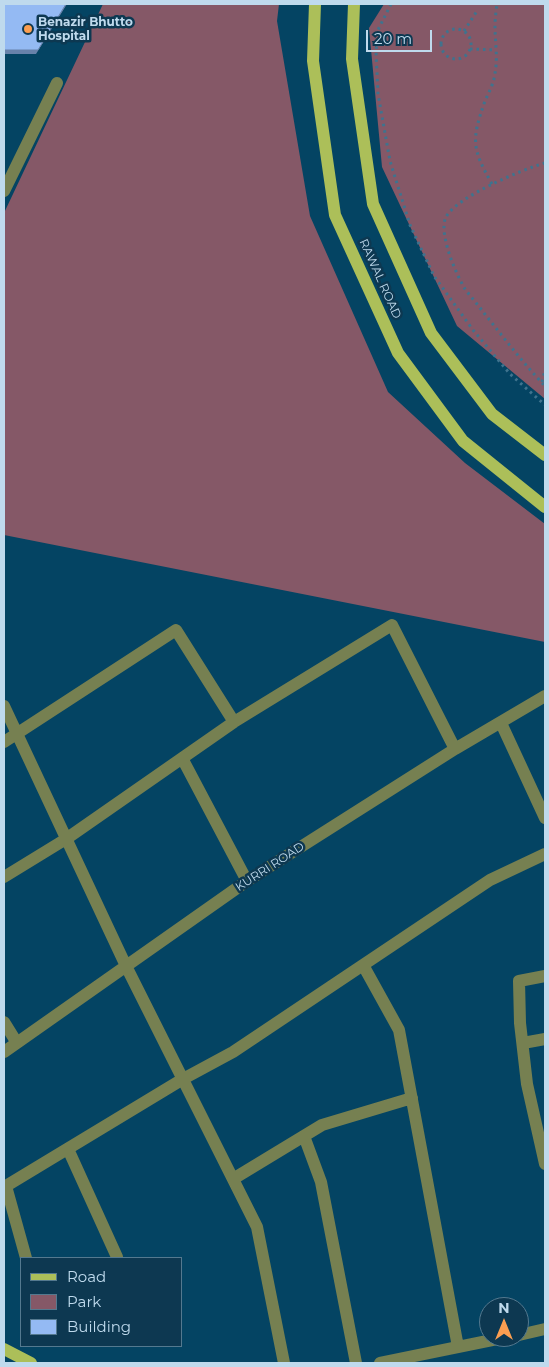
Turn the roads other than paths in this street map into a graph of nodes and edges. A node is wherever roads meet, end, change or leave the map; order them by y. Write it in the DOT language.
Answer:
graph roads {
  1 [pos="315,4"];
  2 [pos="354,4"];
  3 [pos="56,83"];
  4 [pos="4,191"];
  5 [pos="545,455"];
  6 [pos="545,507"];
  7 [pos="545,696"];
  8 [pos="4,706"];
  9 [pos="234,722"];
  10 [pos="500,723"];
  11 [pos="17,735"];
  12 [pos="4,742"];
  13 [pos="455,749"];
  14 [pos="182,758"];
  15 [pos="545,818"];
  16 [pos="66,839"];
  17 [pos="545,854"];
  18 [pos="4,877"];
  19 [pos="247,881"];
  20 [pos="363,965"];
  21 [pos="126,966"];
  22 [pos="545,976"];
  23 [pos="4,1022"];
  24 [pos="545,1039"];
  25 [pos="17,1043"];
  26 [pos="522,1043"];
  27 [pos="4,1052"];
  28 [pos="183,1079"];
  29 [pos="412,1098"];
  30 [pos="304,1136"];
  31 [pos="543,1146"];
  32 [pos="68,1149"];
  33 [pos="545,1164"];
  34 [pos="233,1179"];
  35 [pos="26,1257"];
  36 [pos="116,1257"];
  37 [pos="545,1329"];
  38 [pos="529,1333"];
  39 [pos="479,1343"];
  40 [pos="458,1347"];
  41 [pos="4,1349"];
  42 [pos="31,1363"];
  43 [pos="284,1363"];
  44 [pos="356,1363"];
  45 [pos="380,1363"];
  1 -- 6 [label="main road, RAWAL ROAD"];
  2 -- 5 [label="main road, RAWAL ROAD"];
  3 -- 4 [label="street"];
  7 -- 10 [label="street, KURRI ROAD"];
  8 -- 11 [label="street"];
  9 -- 11 [label="street"];
  9 -- 13 [label="street"];
  9 -- 14 [label="street"];
  10 -- 13 [label="street, KURRI ROAD"];
  10 -- 15 [label="street"];
  11 -- 12 [label="street"];
  11 -- 16 [label="street"];
  13 -- 19 [label="street, KURRI ROAD"];
  14 -- 16 [label="street"];
  14 -- 19 [label="street"];
  16 -- 18 [label="street"];
  16 -- 21 [label="street"];
  17 -- 20 [label="street"];
  19 -- 21 [label="street, KURRI ROAD"];
  20 -- 28 [label="street"];
  20 -- 29 [label="street"];
  21 -- 25 [label="street, KURRI ROAD"];
  21 -- 28 [label="street"];
  22 -- 26 [label="street"];
  23 -- 25 [label="street"];
  24 -- 26 [label="street"];
  25 -- 27 [label="street, KURRI ROAD"];
  26 -- 31 [label="street"];
  28 -- 32 [label="street"];
  28 -- 34 [label="street"];
  29 -- 30 [label="street"];
  29 -- 40 [label="street"];
  30 -- 34 [label="street"];
  30 -- 44 [label="street"];
  31 -- 33 [label="street"];
  32 -- 35 [label="street"];
  32 -- 36 [label="street"];
  34 -- 43 [label="street"];
  37 -- 38 [label="street"];
  39 -- 40 [label="street"];
  40 -- 45 [label="street"];
  41 -- 42 [label="main road"];
}
